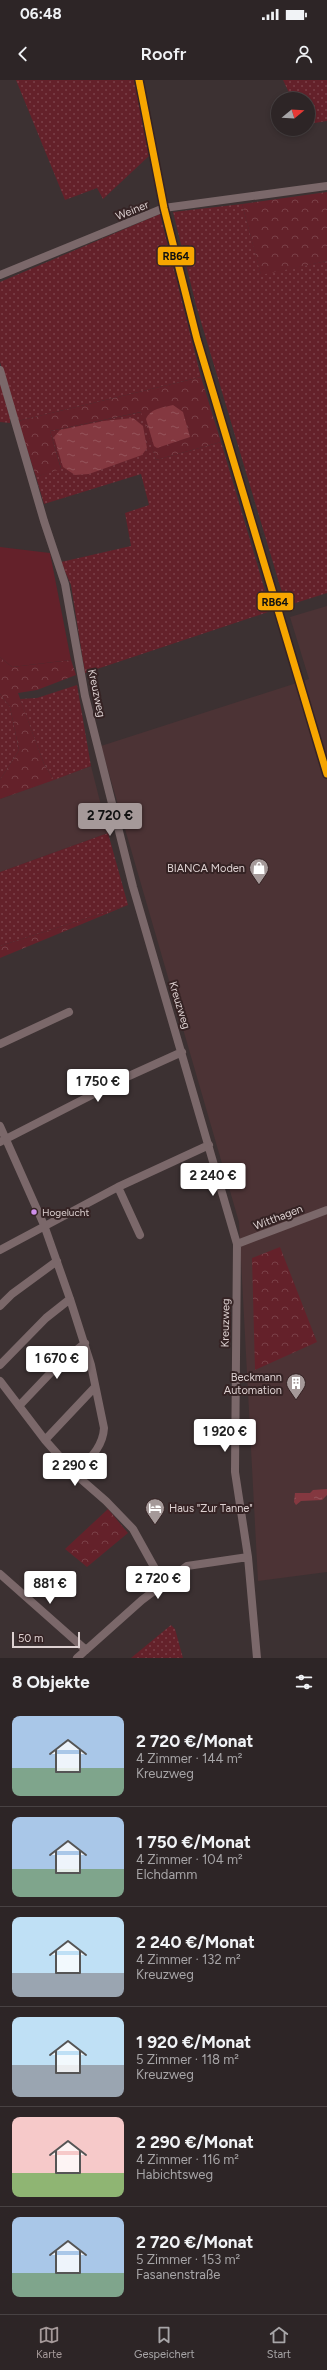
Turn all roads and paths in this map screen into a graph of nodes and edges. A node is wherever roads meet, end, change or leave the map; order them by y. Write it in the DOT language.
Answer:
graph roads {
  1 [pos="327,186"];
  2 [pos="0,275"];
  3 [pos="0,370"];
  4 [pos="69,1012"];
  5 [pos="0,1044"];
  6 [pos="182,1052"];
  7 [pos="0,1126"];
  8 [pos="3,1141"];
  9 [pos="209,1145"];
  10 [pos="118,1187"];
  11 [pos="327,1210"];
  12 [pos="44,1225"];
  13 [pos="140,1235"];
  14 [pos="237,1244"];
  15 [pos="0,1250"];
  16 [pos="57,1261"];
  17 [pos="70,1299"];
  18 [pos="0,1306"];
  19 [pos="85,1343"];
  20 [pos="0,1365"];
  21 [pos="0,1381"];
  22 [pos="95,1387"];
  23 [pos="19,1406"];
  24 [pos="45,1440"];
  25 [pos="76,1474"];
  26 [pos="248,1557"];
  27 [pos="0,1574"];
  28 [pos="163,1583"];
  29 [pos="86,1650"];
  30 [pos="254,1657"];
  31 [pos="77,1658"];
  1 -- 2 [label="street, Weiner"];
  3 -- 6 [label="street, Kreuzweg"];
  4 -- 5 [label="street"];
  6 -- 8 [label="street"];
  6 -- 9 [label="street, Kreuzweg"];
  7 -- 8 [label="street"];
  8 -- 12 [label="street"];
  9 -- 10 [label="street"];
  9 -- 14 [label="street, Kreuzweg"];
  10 -- 12 [label="street"];
  10 -- 13 [label="street"];
  11 -- 14 [label="street, Witthagen"];
  12 -- 15 [label="street"];
  12 -- 16 [label="street"];
  14 -- 26 [label="street, Kreuzweg"];
  16 -- 17 [label="street"];
  16 -- 18 [label="street"];
  17 -- 19 [label="street"];
  17 -- 20 [label="street"];
  19 -- 22 [label="street"];
  19 -- 23 [label="street"];
  21 -- 23 [label="street"];
  22 -- 24 [label="street"];
  22 -- 25 [label="street"];
  23 -- 24 [label="street"];
  24 -- 25 [label="street"];
  25 -- 28 [label="street"];
  26 -- 28 [label="street"];
  26 -- 30 [label="street, Kreuzweg"];
  27 -- 29 [label="street"];
  28 -- 29 [label="street"];
  29 -- 31 [label="street"];
}
